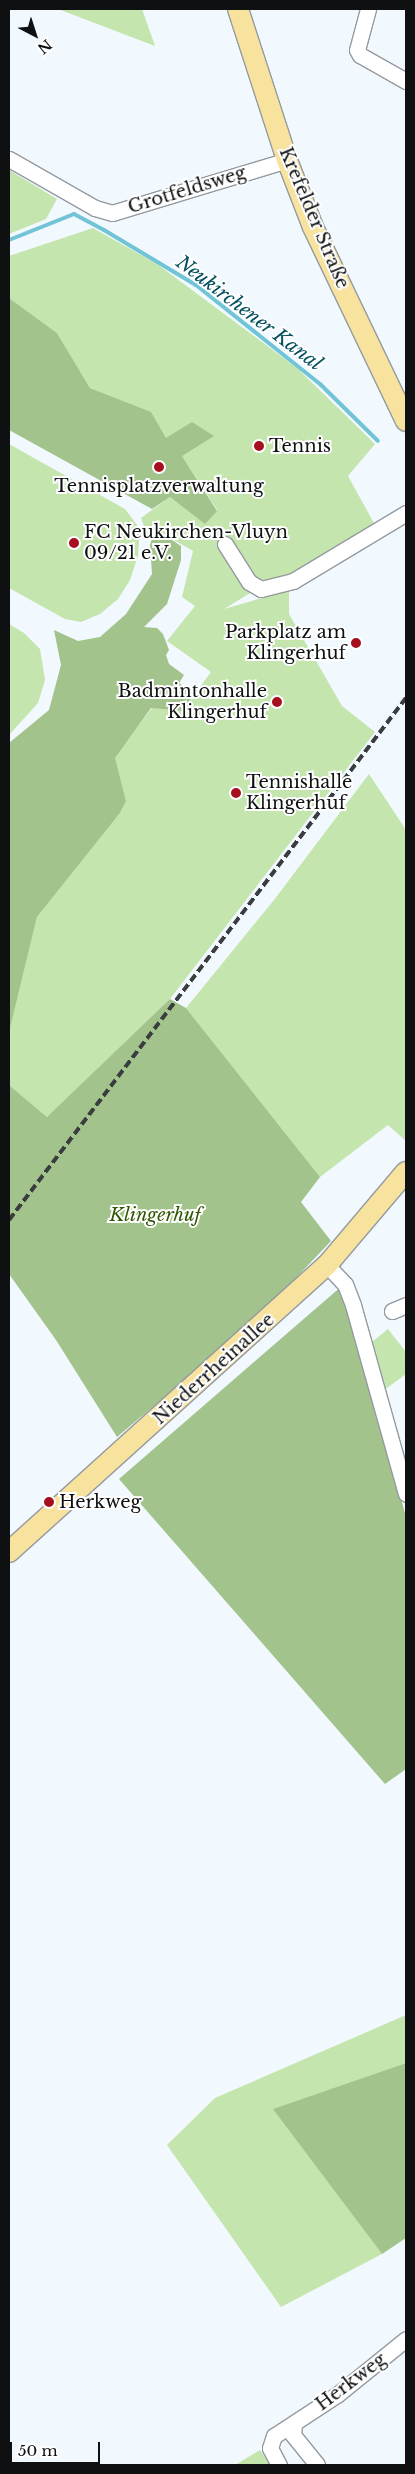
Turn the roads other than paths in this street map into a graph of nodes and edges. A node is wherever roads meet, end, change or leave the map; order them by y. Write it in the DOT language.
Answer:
graph roads {
  1 [pos="238,9"];
  2 [pos="368,9"];
  3 [pos="406,81"];
  4 [pos="9,160"];
  5 [pos="287,160"];
  6 [pos="406,421"];
  7 [pos="406,513"];
  8 [pos="225,544"];
  9 [pos="406,1172"];
  10 [pos="327,1265"];
  11 [pos="406,1305"];
  12 [pos="392,1311"];
  13 [pos="406,1494"];
  14 [pos="9,1552"];
  15 [pos="406,2339"];
  16 [pos="294,2424"];
  17 [pos="279,2465"];
  18 [pos="317,2465"];
  1 -- 5 [label="main road, Krefelder Straße"];
  2 -- 3 [label="street"];
  4 -- 5 [label="street, Grotfeldsweg"];
  5 -- 6 [label="main road, Krefelder Straße"];
  7 -- 8 [label="street"];
  9 -- 10 [label="main road, Niederrheinallee"];
  10 -- 13 [label="street"];
  10 -- 14 [label="main road, Niederrheinallee"];
  11 -- 12 [label="street"];
  15 -- 16 [label="street, Herkweg"];
  16 -- 17 [label="street, Herkweg"];
  16 -- 18 [label="street"];
}
